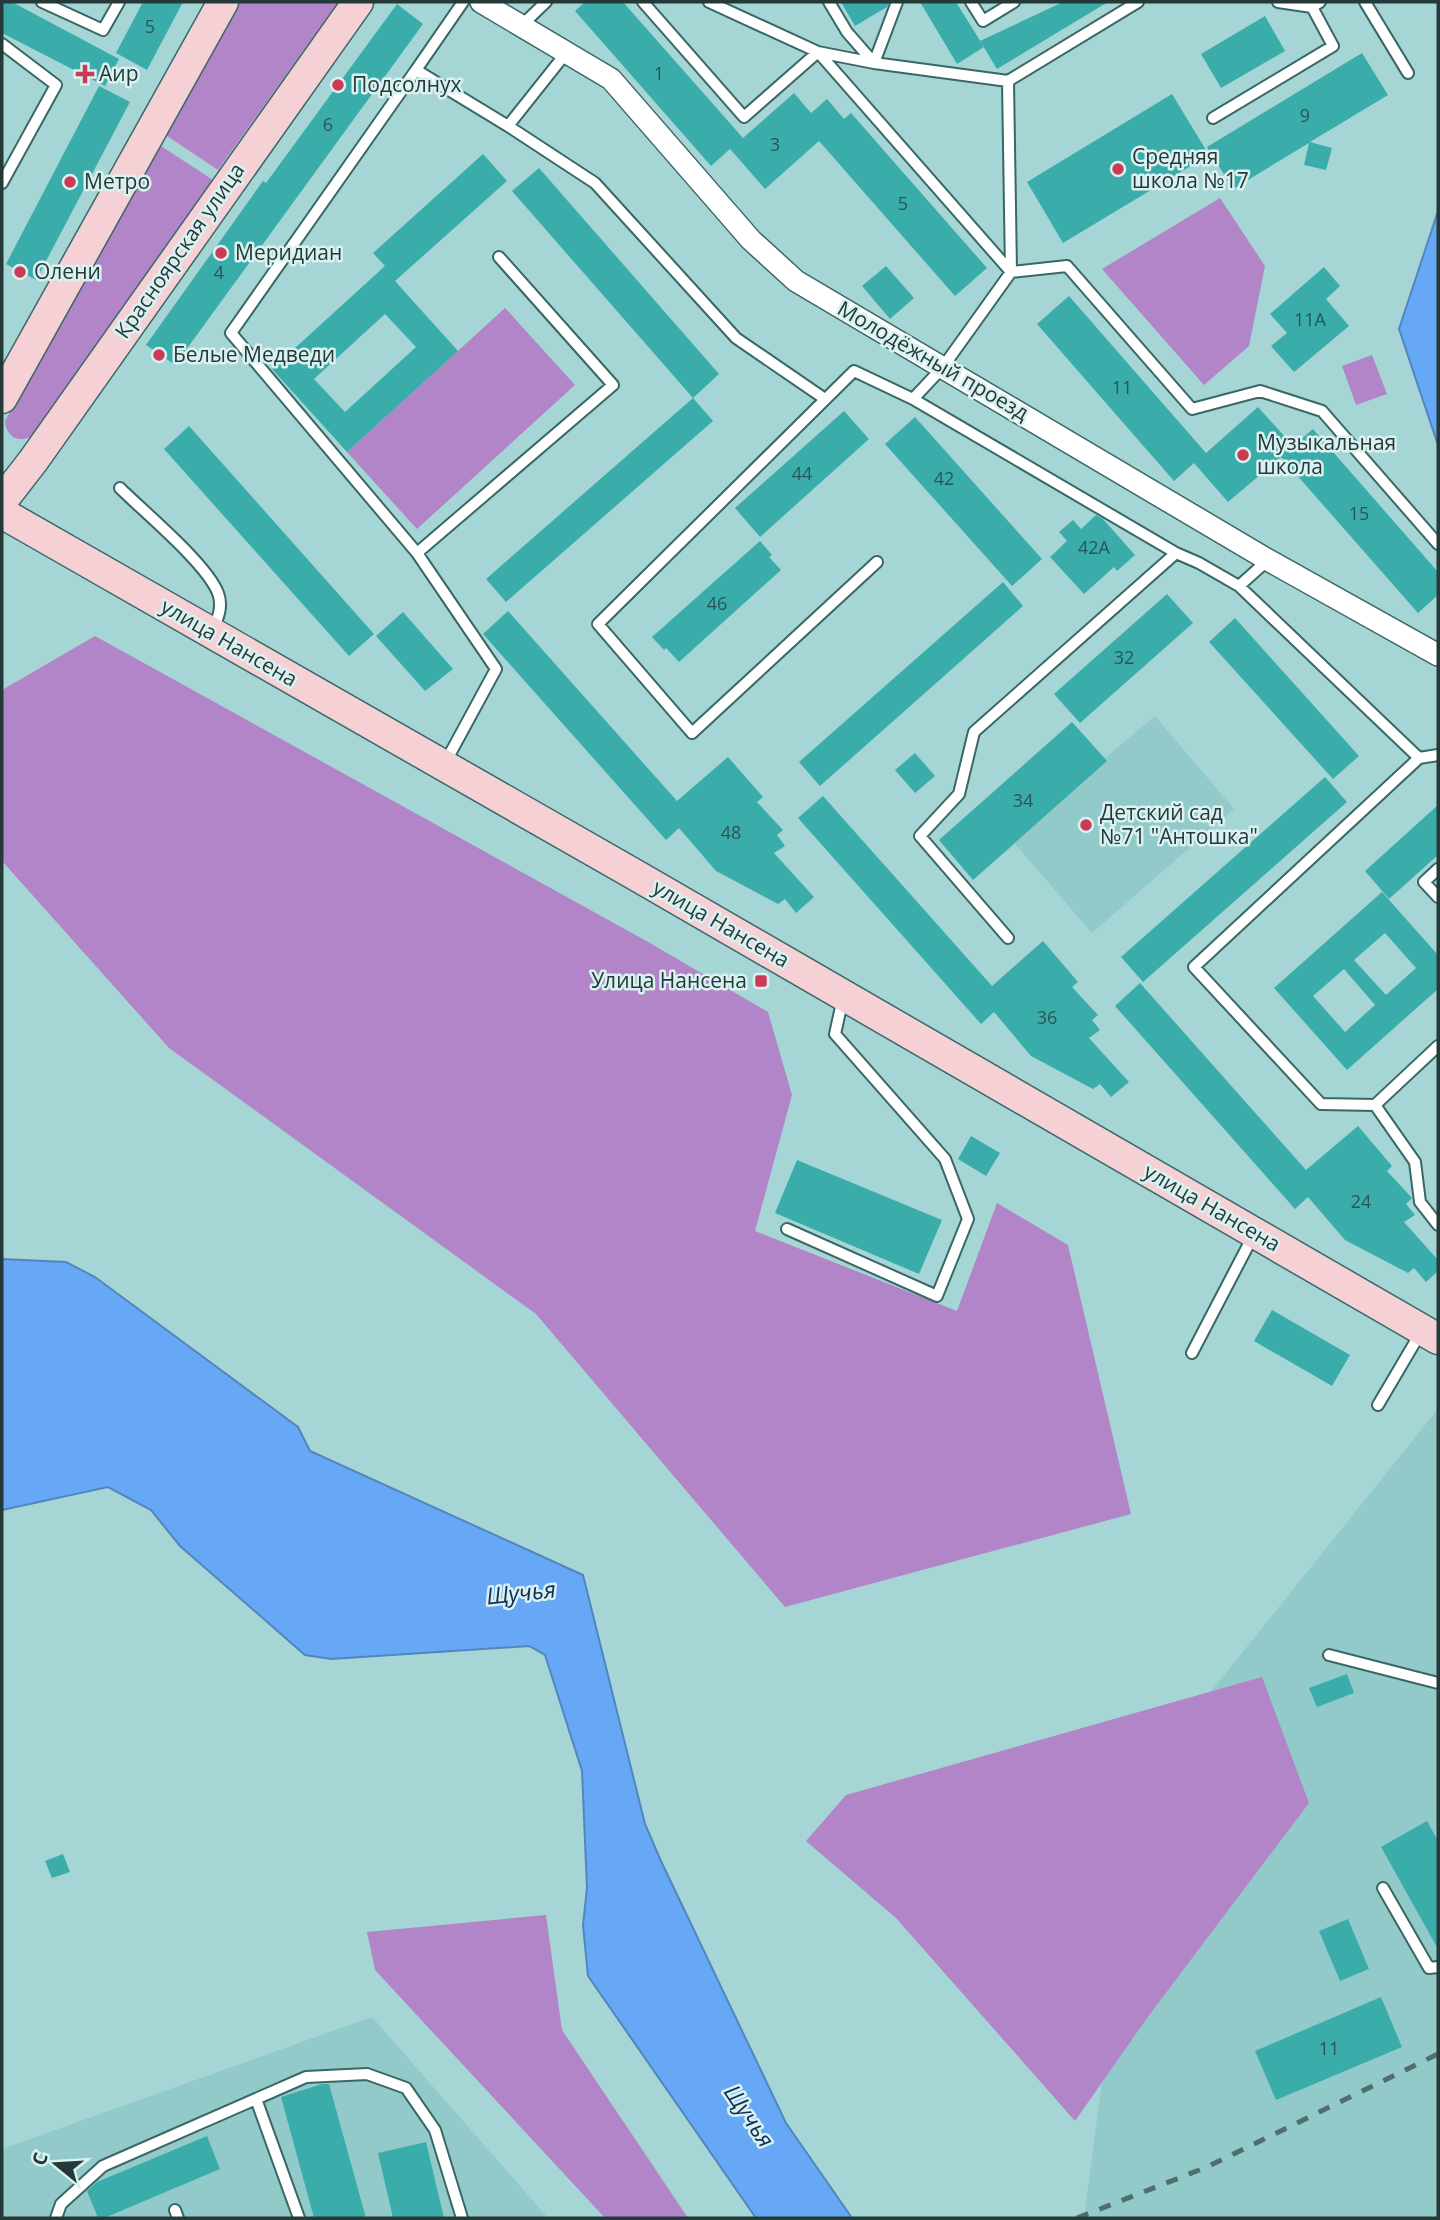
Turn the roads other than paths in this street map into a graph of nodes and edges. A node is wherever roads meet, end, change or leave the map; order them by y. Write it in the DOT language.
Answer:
graph roads {
  1 [pos="42,2"];
  2 [pos="120,2"];
  3 [pos="223,2"];
  4 [pos="358,2"];
  5 [pos="463,2"];
  6 [pos="481,2"];
  7 [pos="546,2"];
  8 [pos="643,2"];
  9 [pos="709,2"];
  10 [pos="829,2"];
  11 [pos="897,2"];
  12 [pos="971,2"];
  13 [pos="1014,2"];
  14 [pos="1138,2"];
  15 [pos="1278,2"];
  16 [pos="1365,2"];
  17 [pos="1316,4"];
  18 [pos="521,26"];
  19 [pos="2,44"];
  20 [pos="566,52"];
  21 [pos="818,52"];
  22 [pos="874,63"];
  23 [pos="416,70"];
  24 [pos="1408,73"];
  25 [pos="1008,81"];
  26 [pos="1213,118"];
  27 [pos="508,126"];
  28 [pos="2,183"];
  29 [pos="499,257"];
  30 [pos="1011,272"];
  31 [pos="943,367"];
  32 [pos="2,398"];
  33 [pos="825,399"];
  34 [pos="913,399"];
  35 [pos="120,488"];
  36 [pos="2,501"];
  37 [pos="2,513"];
  38 [pos="1438,544"];
  39 [pos="417,553"];
  40 [pos="1176,553"];
  41 [pos="1268,560"];
  42 [pos="877,562"];
  43 [pos="1239,586"];
  44 [pos="212,633"];
  45 [pos="1438,655"];
  46 [pos="1438,755"];
  47 [pos="1419,758"];
  48 [pos="443,765"];
  49 [pos="1438,869"];
  50 [pos="1438,897"];
  51 [pos="1008,937"];
  52 [pos="844,996"];
  53 [pos="1438,1046"];
  54 [pos="1375,1104"];
  55 [pos="1438,1225"];
  56 [pos="787,1229"];
  57 [pos="1255,1233"];
  58 [pos="1430,1335"];
  59 [pos="1192,1353"];
  60 [pos="1378,1405"];
  61 [pos="1329,1655"];
  62 [pos="1438,1683"];
  63 [pos="1383,1888"];
  64 [pos="1438,1967"];
  65 [pos="256,2099"];
  66 [pos="56,2218"];
  67 [pos="299,2218"];
  68 [pos="462,2218"];
  1 -- 2 [label="lane"];
  3 -- 32 [label="street"];
  4 -- 36 [label="street, Красноярская улица"];
  5 -- 23 [label="lane"];
  6 -- 18 [label="street, Молодёжный проезд"];
  7 -- 18 [label="lane"];
  8 -- 21 [label="lane"];
  9 -- 21 [label="lane"];
  10 -- 22 [label="lane"];
  11 -- 22 [label="lane"];
  12 -- 13 [label="lane"];
  14 -- 25 [label="lane"];
  15 -- 17 [label="lane"];
  16 -- 24 [label="lane"];
  17 -- 26 [label="lane"];
  18 -- 20 [label="street, Молодёжный проезд"];
  19 -- 28 [label="lane"];
  20 -- 27 [label="lane"];
  20 -- 31 [label="street, Молодёжный проезд"];
  21 -- 22 [label="lane"];
  21 -- 30 [label="lane"];
  22 -- 25 [label="lane"];
  23 -- 27 [label="lane"];
  23 -- 39 [label="lane"];
  25 -- 30 [label="lane"];
  27 -- 33 [label="lane"];
  29 -- 39 [label="lane"];
  30 -- 31 [label="lane"];
  30 -- 38 [label="lane"];
  31 -- 34 [label="lane"];
  31 -- 41 [label="street, Молодёжный проезд"];
  33 -- 34 [label="lane"];
  33 -- 42 [label="lane"];
  34 -- 40 [label="lane"];
  35 -- 44 [label="lane"];
  37 -- 44 [label="street, улица Нансена"];
  39 -- 48 [label="lane"];
  40 -- 43 [label="lane"];
  40 -- 51 [label="lane"];
  41 -- 43 [label="lane"];
  41 -- 45 [label="street, Молодёжный проезд"];
  43 -- 47 [label="lane"];
  44 -- 48 [label="street, улица Нансена"];
  46 -- 47 [label="lane"];
  47 -- 54 [label="lane"];
  48 -- 52 [label="street, улица Нансена"];
  49 -- 50 [label="lane"];
  52 -- 56 [label="lane"];
  52 -- 57 [label="street, улица Нансена"];
  53 -- 54 [label="lane"];
  54 -- 55 [label="lane"];
  57 -- 58 [label="street, улица Нансена"];
  57 -- 59 [label="lane"];
  58 -- 60 [label="lane"];
  61 -- 62 [label="lane"];
  63 -- 64 [label="lane"];
  65 -- 66 [label="lane"];
  65 -- 67 [label="lane"];
  65 -- 68 [label="lane"];
}
